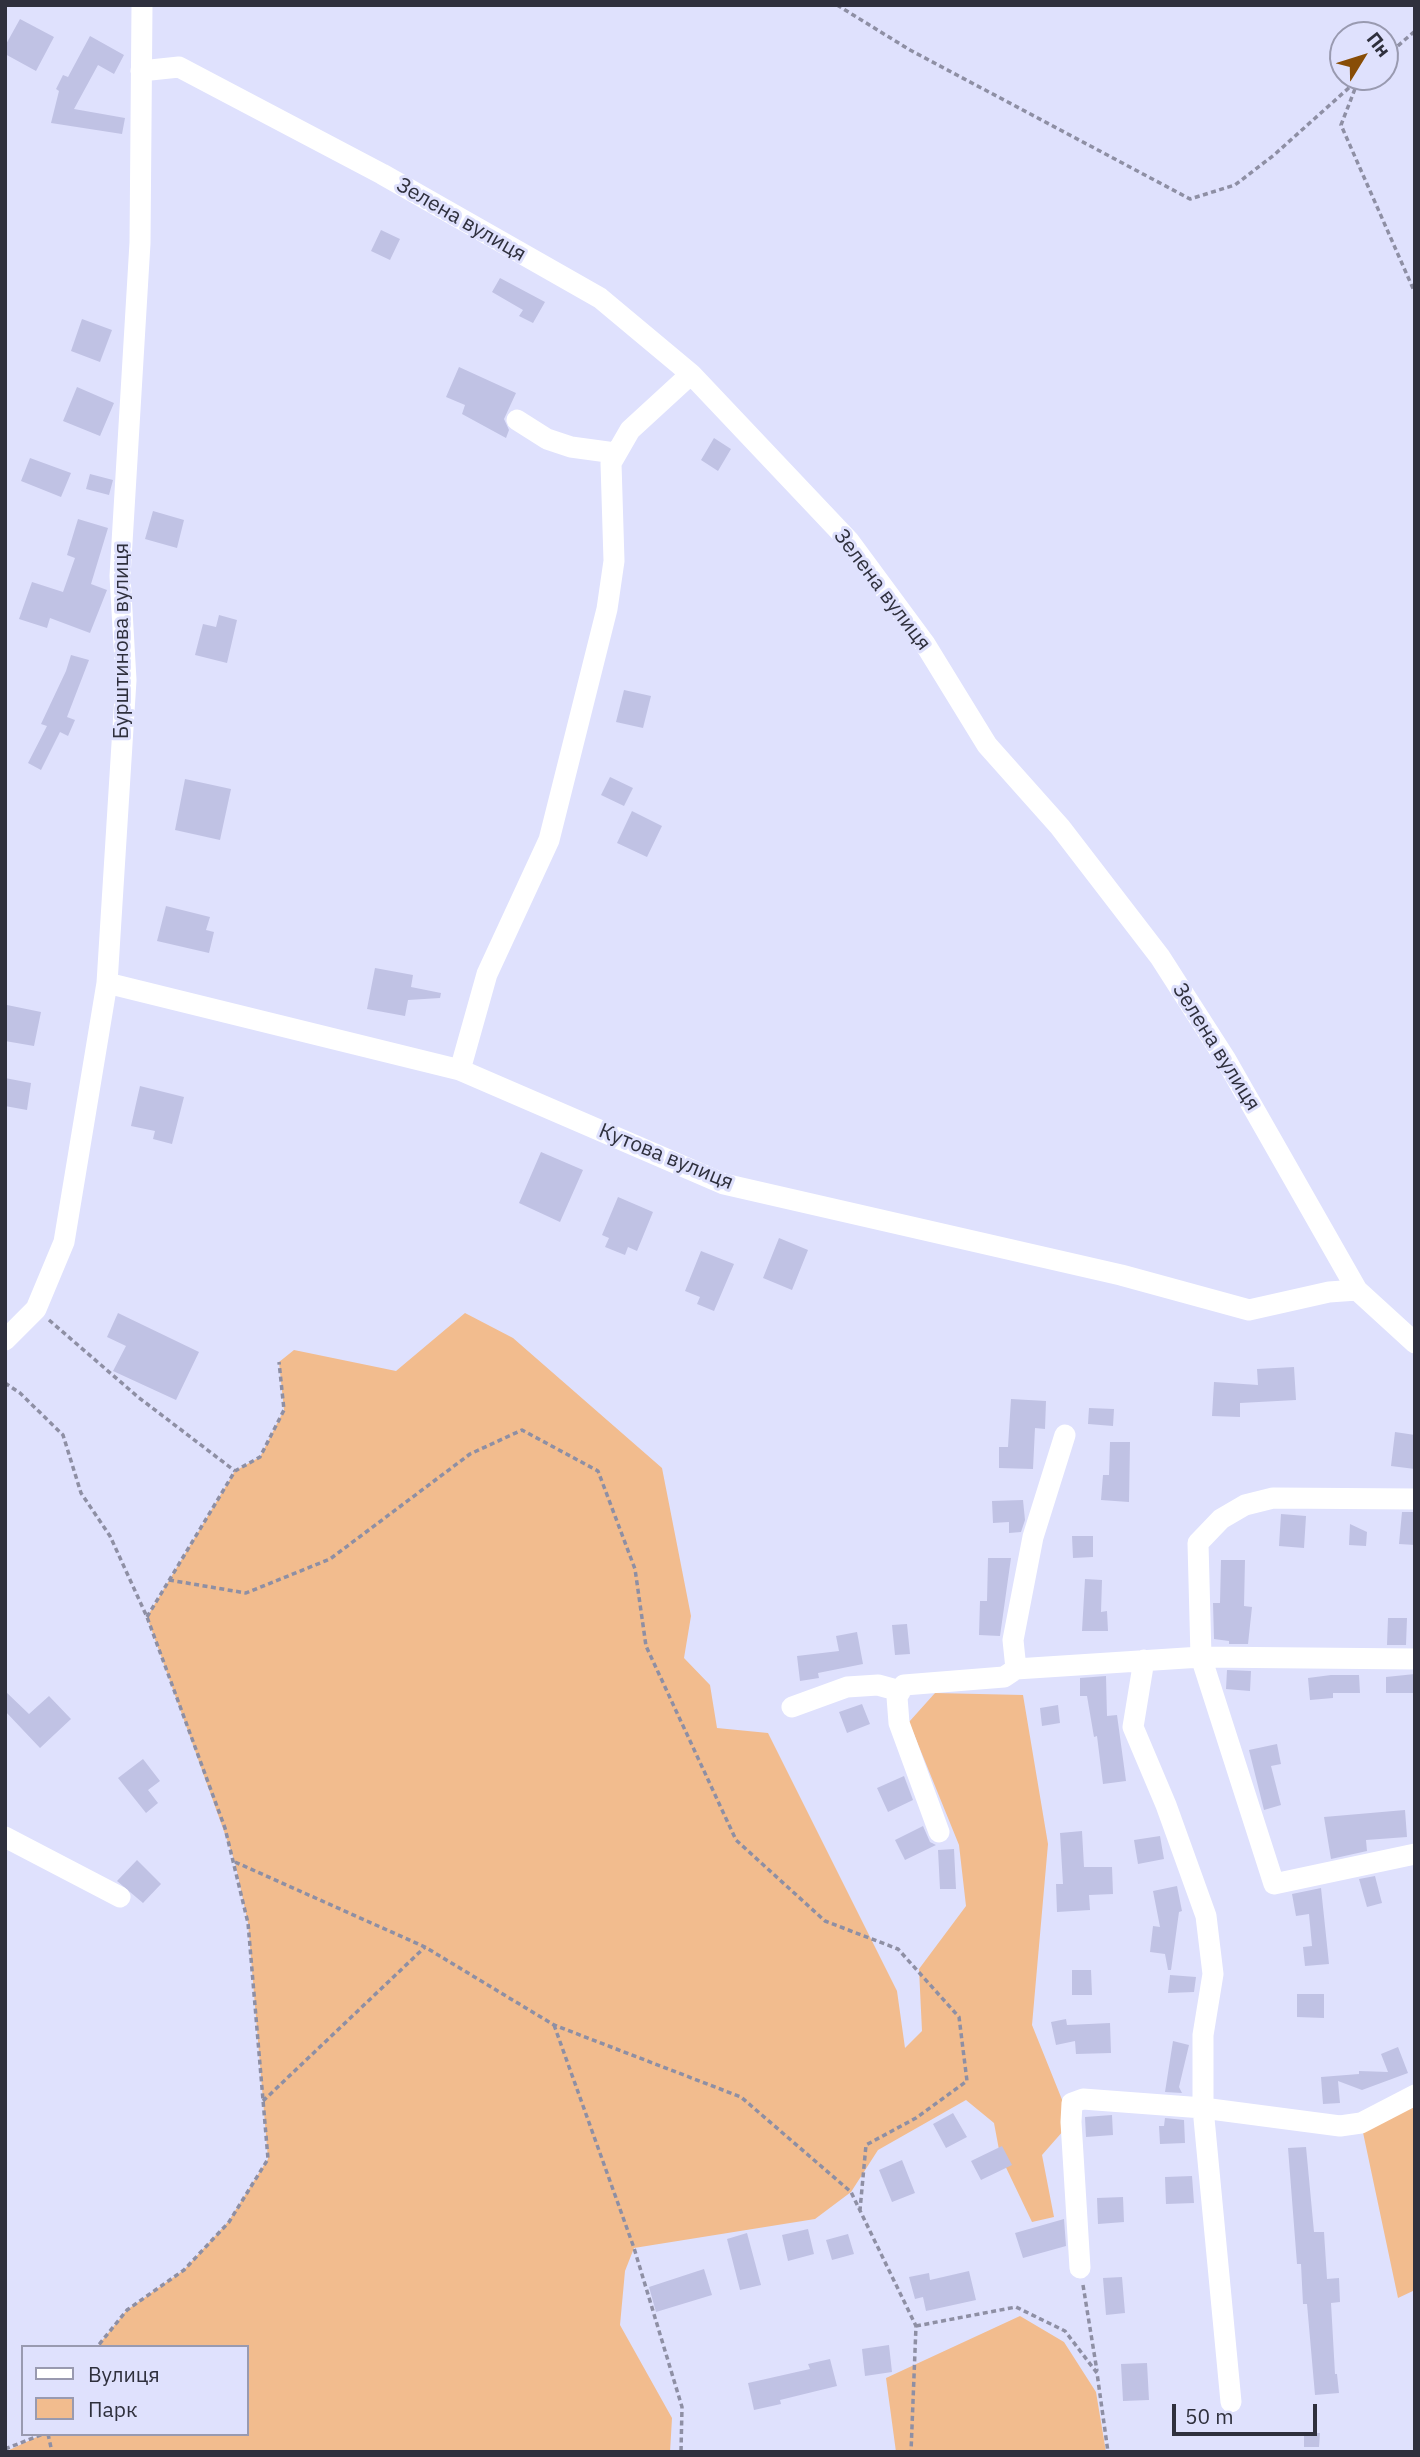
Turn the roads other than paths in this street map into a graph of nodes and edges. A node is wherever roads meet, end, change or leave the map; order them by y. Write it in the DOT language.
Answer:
graph roads {
  1 [pos="142,5"];
  2 [pos="141,71"];
  3 [pos="691,374"];
  4 [pos="517,420"];
  5 [pos="615,453"];
  6 [pos="107,983"];
  7 [pos="460,1070"];
  8 [pos="1357,1290"];
  9 [pos="5,1340"];
  10 [pos="1415,1343"];
  11 [pos="1065,1435"];
  12 [pos="1415,1499"];
  13 [pos="1201,1657"];
  14 [pos="1415,1659"];
  15 [pos="1144,1660"];
  16 [pos="1016,1669"];
  17 [pos="900,1691"];
  18 [pos="792,1707"];
  19 [pos="939,1832"];
  20 [pos="5,1838"];
  21 [pos="1415,1854"];
  22 [pos="120,1897"];
  23 [pos="1415,2095"];
  24 [pos="1203,2108"];
  25 [pos="1080,2268"];
  26 [pos="1231,2402"];
  1 -- 2 [label="street, Бурштинова вулиця"];
  2 -- 3 [label="street, Зелена вулиця"];
  2 -- 6 [label="street, Бурштинова вулиця"];
  3 -- 5 [label="street"];
  3 -- 8 [label="street, Зелена вулиця"];
  4 -- 5 [label="street"];
  5 -- 7 [label="street"];
  6 -- 7 [label="street, Кутова вулиця"];
  6 -- 9 [label="street, Бурштинова вулиця"];
  7 -- 8 [label="street, Кутова вулиця"];
  8 -- 10 [label="street, Зелена вулиця"];
  11 -- 16 [label="street"];
  12 -- 13 [label="street"];
  13 -- 14 [label="street"];
  13 -- 15 [label="street"];
  13 -- 21 [label="street"];
  15 -- 16 [label="street"];
  15 -- 24 [label="street"];
  16 -- 17 [label="street"];
  17 -- 18 [label="street"];
  17 -- 19 [label="street"];
  20 -- 22 [label="street"];
  23 -- 24 [label="street"];
  24 -- 25 [label="street"];
  24 -- 26 [label="street"];
}
